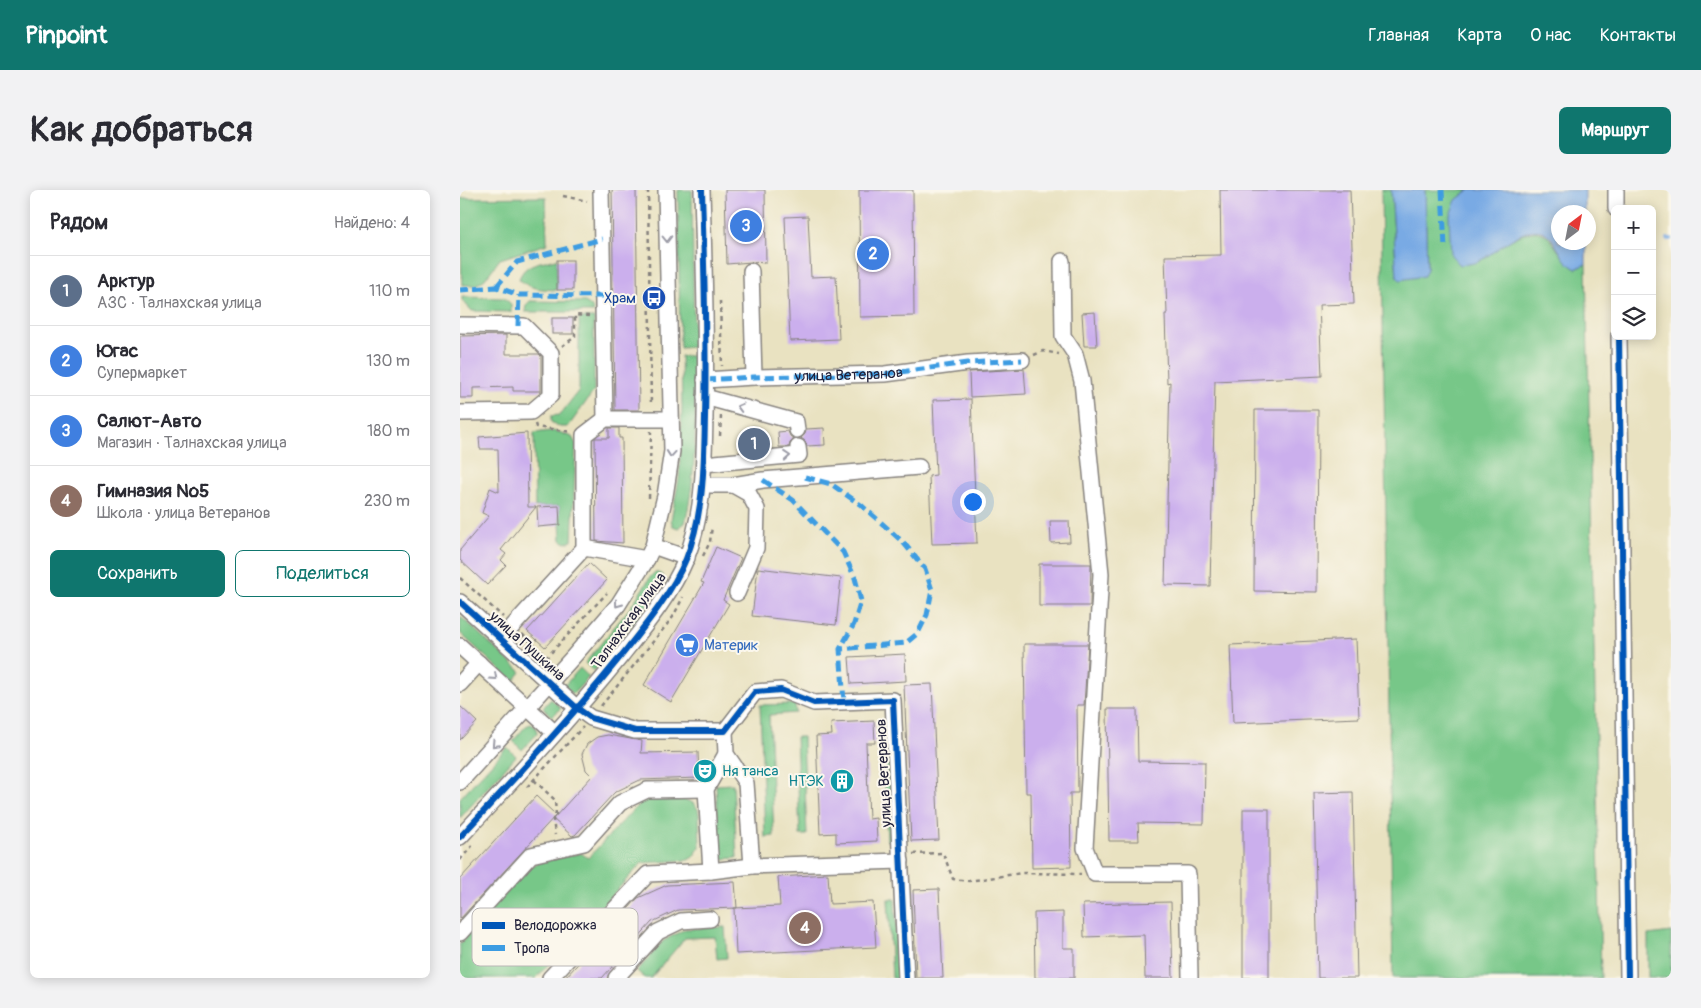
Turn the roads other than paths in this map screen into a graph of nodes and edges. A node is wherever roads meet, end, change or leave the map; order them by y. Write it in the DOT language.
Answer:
graph roads {
  1 [pos="601,190"];
  2 [pos="666,190"];
  3 [pos="702,190"];
  4 [pos="1616,190"];
  5 [pos="1616,205"];
  6 [pos="1062,261"];
  7 [pos="751,271"];
  8 [pos="460,325"];
  9 [pos="1619,340"];
  10 [pos="1022,360"];
  11 [pos="754,377"];
  12 [pos="706,380"];
  13 [pos="706,397"];
  14 [pos="460,413"];
  15 [pos="671,419"];
  16 [pos="605,420"];
  17 [pos="796,430"];
  18 [pos="798,447"];
  19 [pos="704,464"];
  20 [pos="919,467"];
  21 [pos="703,485"];
  22 [pos="733,485"];
  23 [pos="584,548"];
  24 [pos="650,552"];
  25 [pos="687,558"];
  26 [pos="737,593"];
  27 [pos="460,602"];
  28 [pos="500,639"];
  29 [pos="460,646"];
  30 [pos="479,663"];
  31 [pos="460,684"];
  32 [pos="549,684"];
  33 [pos="528,708"];
  34 [pos="576,708"];
  35 [pos="725,731"];
  36 [pos="555,733"];
  37 [pos="726,754"];
  38 [pos="460,782"];
  39 [pos="706,788"];
  40 [pos="460,837"];
  41 [pos="901,857"];
  42 [pos="752,866"];
  43 [pos="711,872"];
  44 [pos="483,908"];
  45 [pos="616,908"];
  46 [pos="710,919"];
  47 [pos="472,920"];
  48 [pos="460,933"];
  49 [pos="638,954"];
  50 [pos="561,966"];
  51 [pos="627,966"];
  52 [pos="550,978"];
  53 [pos="616,978"];
  54 [pos="906,978"];
  55 [pos="1190,978"];
  56 [pos="1628,978"];
  1 -- 16 [label="street"];
  2 -- 15 [label="street, Талнахская улица, one-way"];
  3 -- 12 [label="street, Талнахская улица"];
  4 -- 5 [label="street"];
  6 -- 55 [label="street"];
  7 -- 11 [label="street"];
  8 -- 14 [label="street"];
  9 -- 56 [label="street"];
  10 -- 11 [label="street, улица Ветеранов"];
  11 -- 12 [label="street, улица Ветеранов"];
  12 -- 13 [label="street, Талнахская улица"];
  17 -- 13 [label="street, one-way"];
  13 -- 19 [label="street, Талнахская улица"];
  15 -- 16 [label="street"];
  15 -- 24 [label="street, Талнахская улица, one-way"];
  16 -- 23 [label="street"];
  19 -- 18 [label="street, one-way"];
  19 -- 21 [label="street, Талнахская улица"];
  20 -- 22 [label="street"];
  21 -- 22 [label="street"];
  21 -- 25 [label="street, Талнахская улица"];
  22 -- 26 [label="street"];
  23 -- 24 [label="street"];
  23 -- 28 [label="street"];
  24 -- 25 [label="street"];
  24 -- 32 [label="street, Талнахская улица, one-way"];
  25 -- 34 [label="street, Талнахская улица"];
  27 -- 28 [label="street, улица Пушкина"];
  28 -- 32 [label="street, улица Пушкина"];
  29 -- 30 [label="street"];
  30 -- 31 [label="street"];
  30 -- 33 [label="street, one-way"];
  32 -- 33 [label="street, Талнахская улица"];
  32 -- 34 [label="street, улица Пушкина"];
  33 -- 36 [label="street"];
  33 -- 38 [label="street, Талнахская улица, one-way"];
  34 -- 35 [label="street"];
  34 -- 36 [label="street, Талнахская улица"];
  35 -- 37 [label="street"];
  35 -- 41 [label="street, улица Ветеранов"];
  36 -- 40 [label="street, Талнахская улица"];
  37 -- 39 [label="street"];
  37 -- 42 [label="street"];
  39 -- 43 [label="street"];
  39 -- 44 [label="street"];
  41 -- 42 [label="street"];
  41 -- 54 [label="street, улица Ветеранов"];
  42 -- 43 [label="street"];
  43 -- 45 [label="street"];
  46 -- 49 [label="street"];
  47 -- 48 [label="street"];
  50 -- 52 [label="street"];
  51 -- 53 [label="street"];
}
